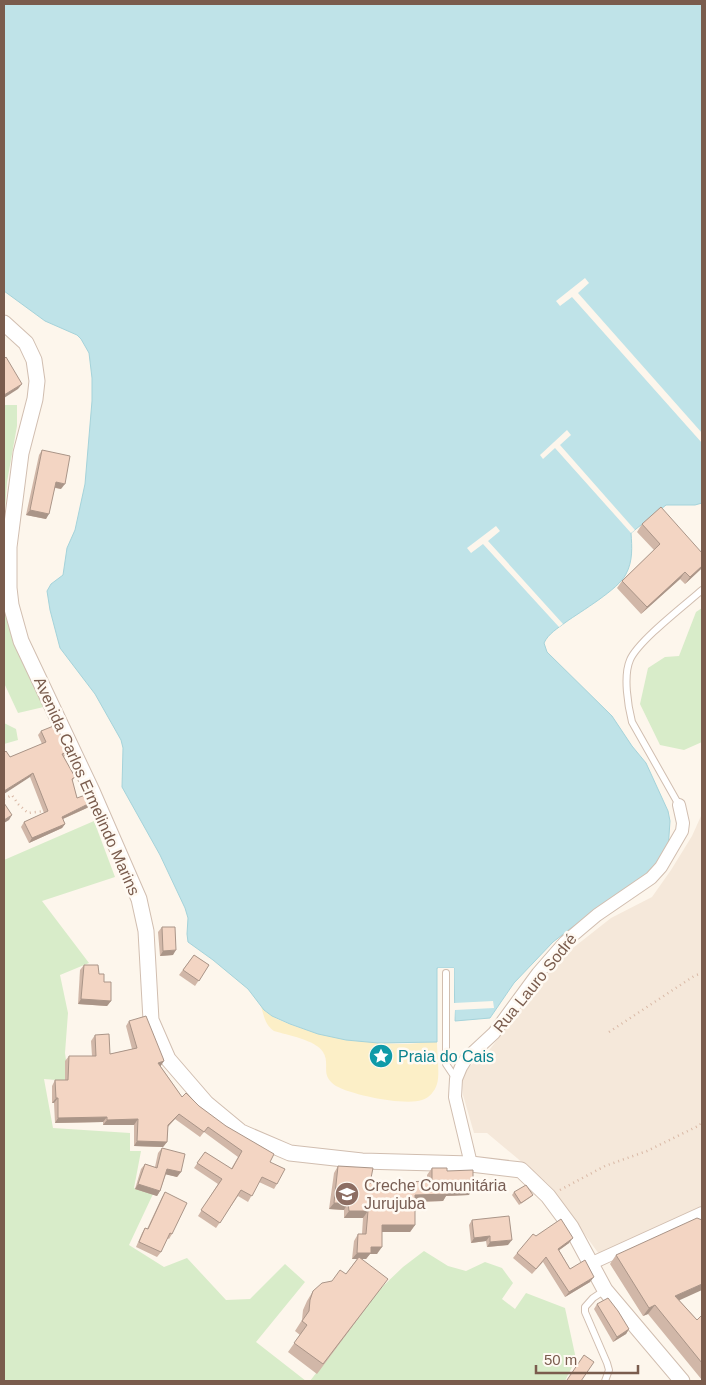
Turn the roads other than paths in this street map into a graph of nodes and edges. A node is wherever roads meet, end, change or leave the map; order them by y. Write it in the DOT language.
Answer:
graph roads {
  1 [pos="4,323"];
  2 [pos="702,590"];
  3 [pos="679,805"];
  4 [pos="446,973"];
  5 [pos="456,1079"];
  6 [pos="471,1164"];
  7 [pos="702,1213"];
  8 [pos="590,1264"];
  9 [pos="605,1290"];
  10 [pos="604,1381"];
  11 [pos="682,1381"];
  1 -- 6 [label="street, Avenida Carlos Ermelindo Marins"];
  2 -- 3 [label="lane"];
  3 -- 5 [label="street, Rua Lauro Sodré"];
  4 -- 5 [label="lane"];
  5 -- 6 [label="street, Rua Lauro Sodré"];
  6 -- 8 [label="street, Avenida Carlos Ermelindo Marins"];
  7 -- 8 [label="street"];
  8 -- 9 [label="street, Avenida Carlos Ermelindo Marins"];
  9 -- 10 [label="lane"];
  9 -- 11 [label="street, Avenida Carlos Ermelindo Marins"];
}
